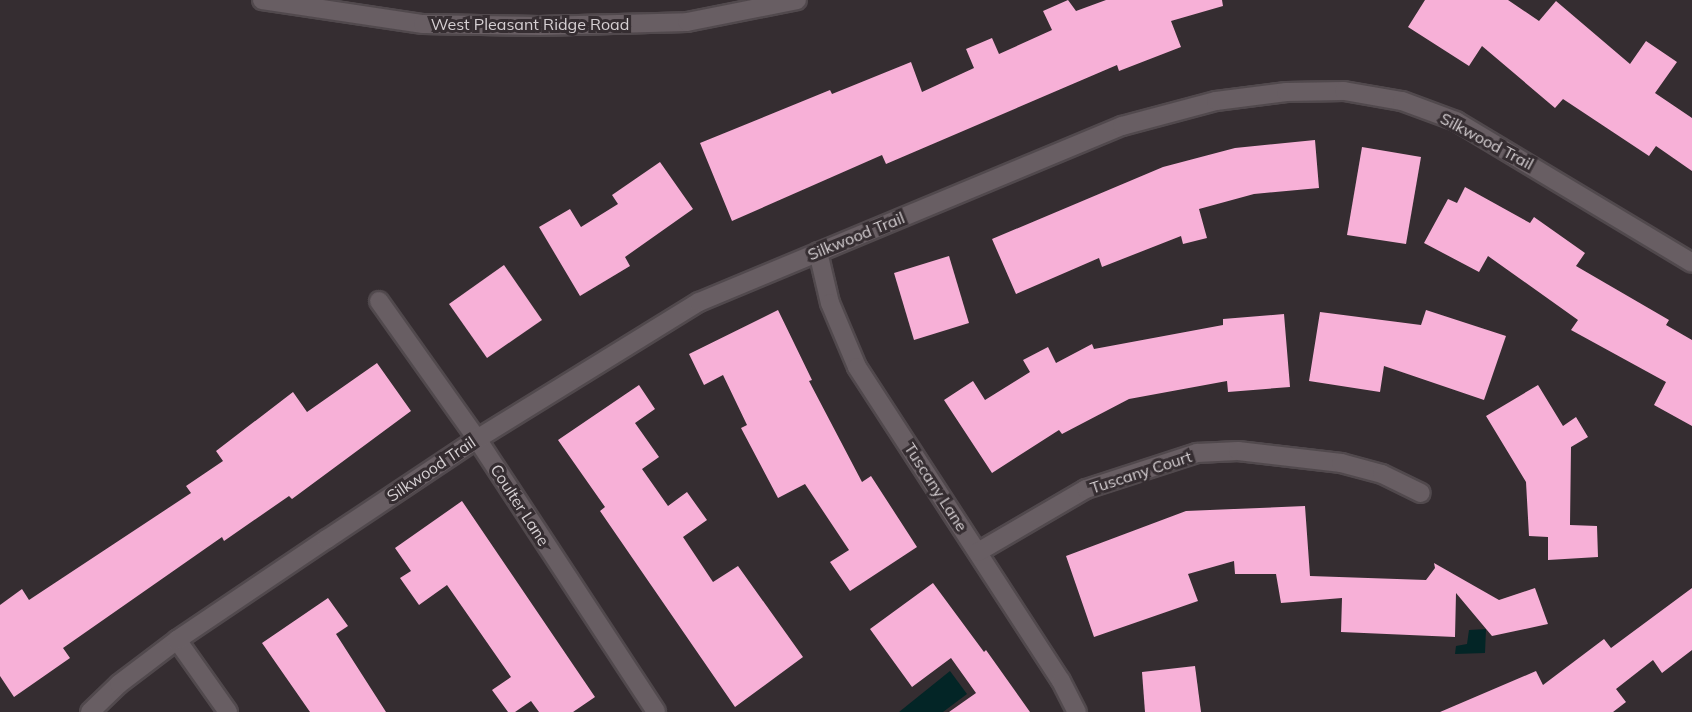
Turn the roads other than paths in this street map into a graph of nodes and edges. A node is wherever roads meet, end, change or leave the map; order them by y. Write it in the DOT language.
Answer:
graph roads {
  1 [pos="262,0"];
  2 [pos="797,0"];
  3 [pos="818,252"];
  4 [pos="1692,263"];
  5 [pos="380,301"];
  6 [pos="477,439"];
  7 [pos="1421,493"];
  8 [pos="978,552"];
  9 [pos="177,640"];
  10 [pos="90,712"];
  11 [pos="228,712"];
  12 [pos="656,712"];
  13 [pos="1077,712"];
  1 -- 2 [label="street, West Pleasant Ridge Road"];
  3 -- 4 [label="street, Silkwood Trail"];
  3 -- 6 [label="street, Silkwood Trail"];
  3 -- 8 [label="street, Tuscany Lane"];
  5 -- 6 [label="street, Coulter Lane"];
  6 -- 9 [label="street, Silkwood Trail"];
  6 -- 12 [label="street, Coulter Lane"];
  7 -- 8 [label="street, Tuscany Court"];
  8 -- 13 [label="street, Tuscany Lane"];
  9 -- 10 [label="street, Silkwood Trail"];
  9 -- 11 [label="street"];
}
